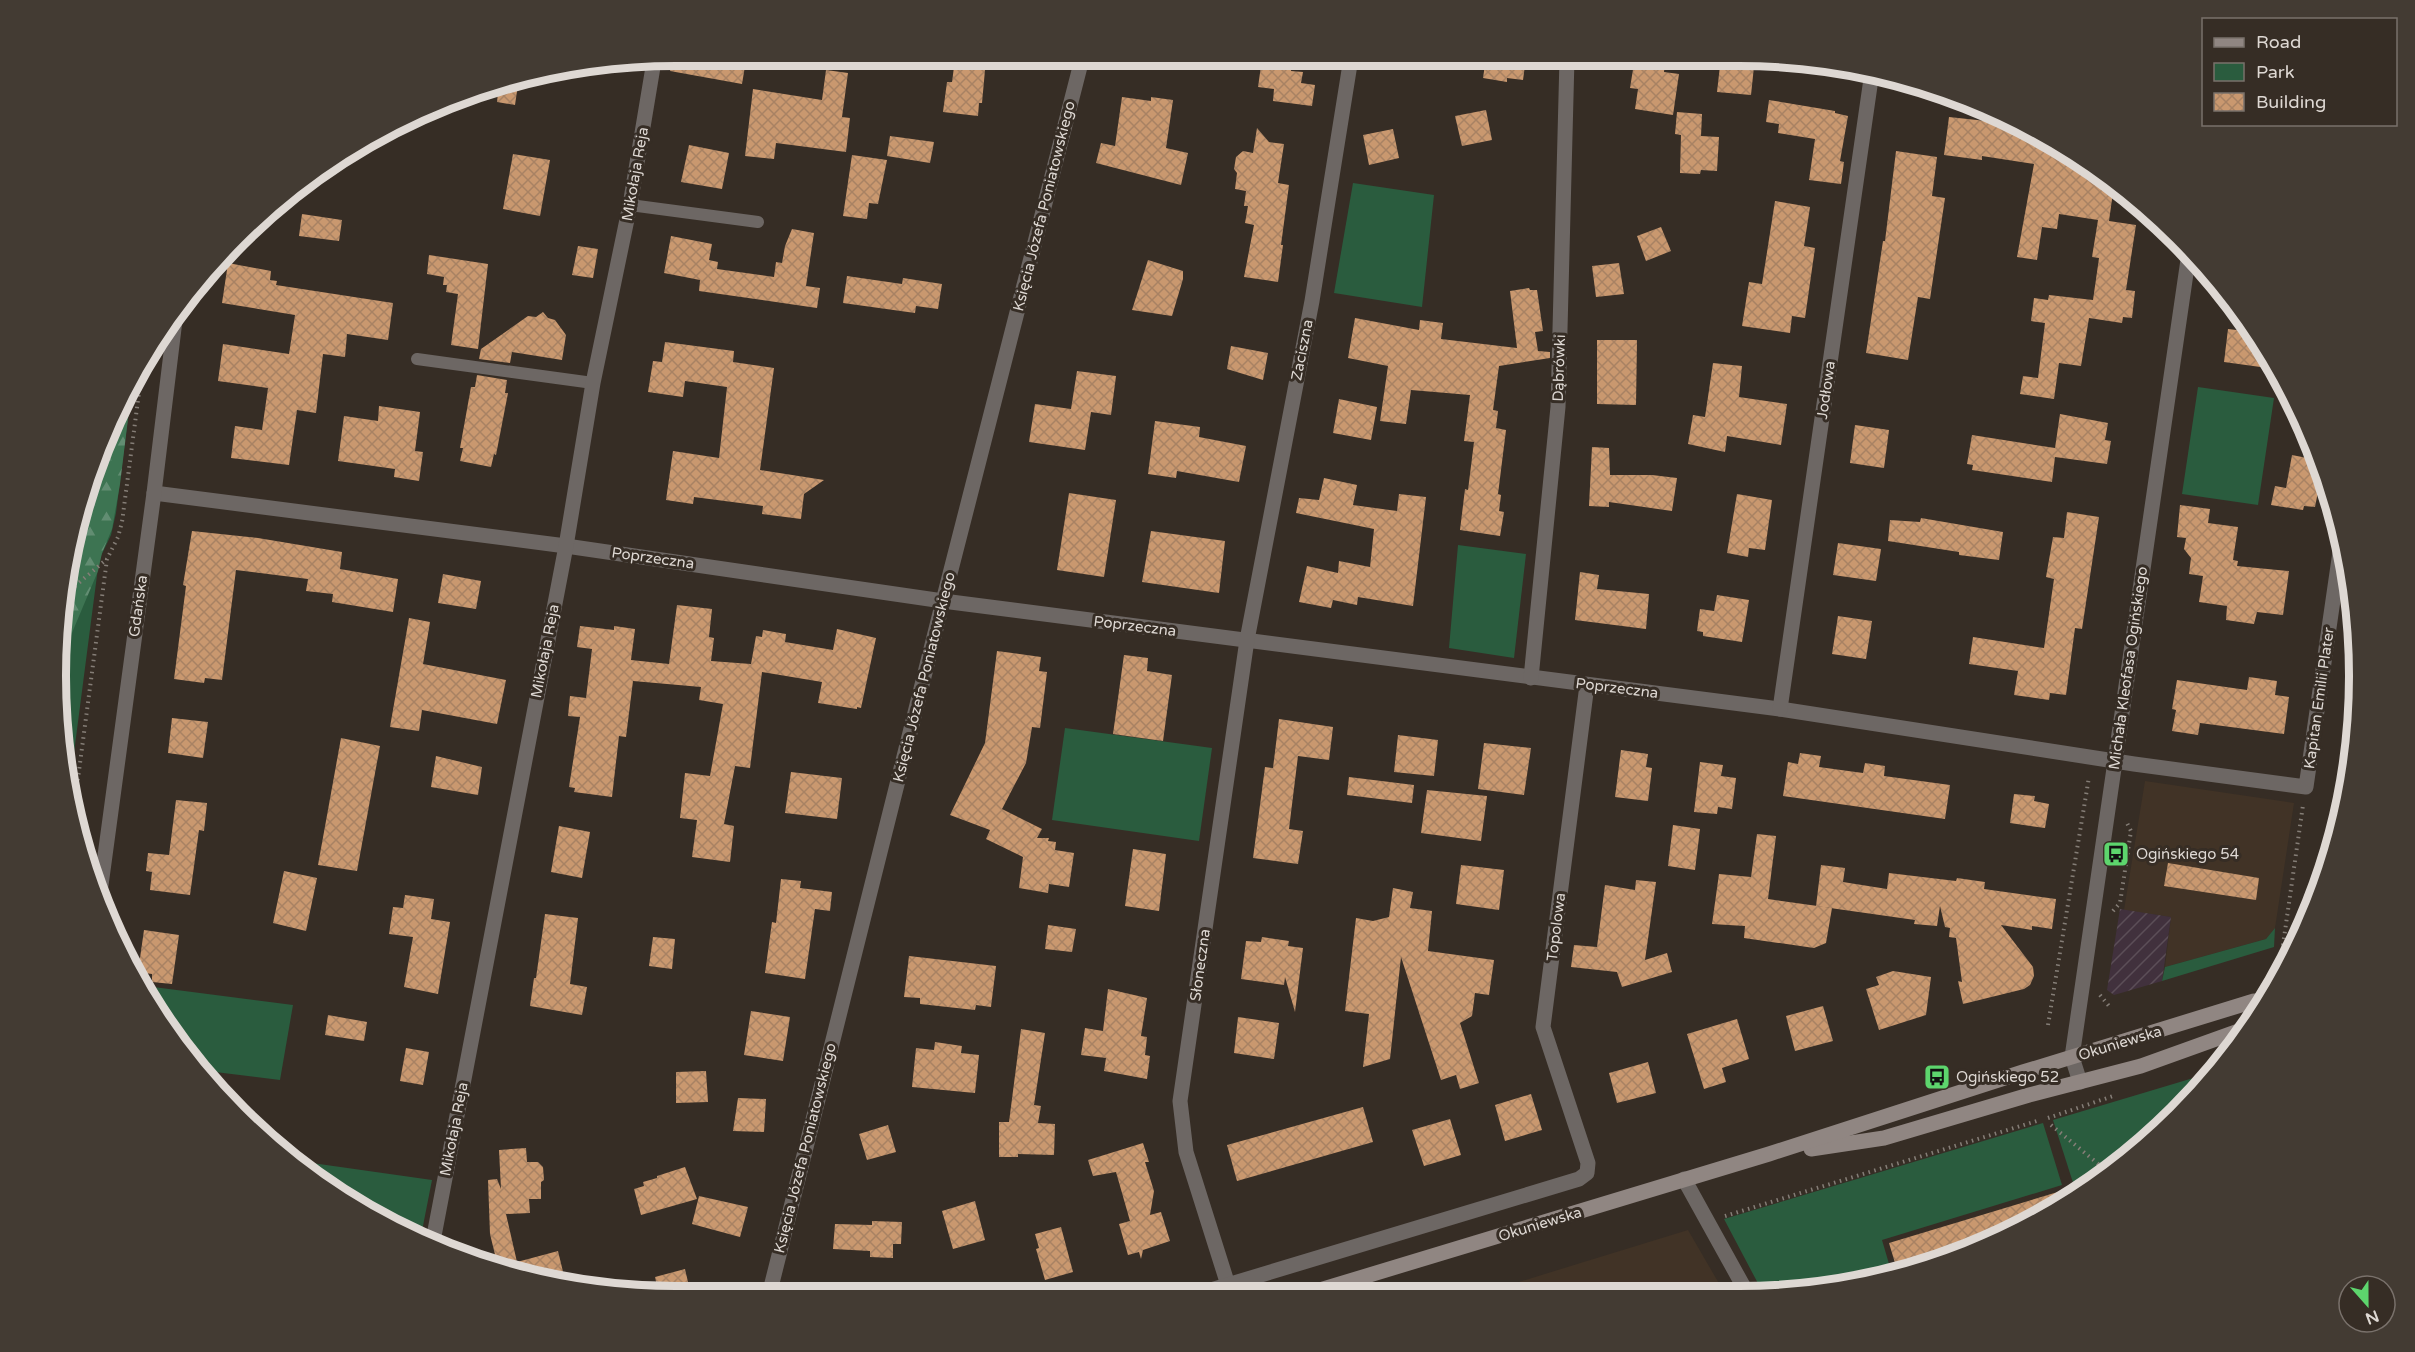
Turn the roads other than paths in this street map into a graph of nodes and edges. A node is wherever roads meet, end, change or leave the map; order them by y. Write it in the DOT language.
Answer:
graph roads {
  1 [pos="1080,66"];
  2 [pos="1350,66"];
  3 [pos="1567,66"];
  4 [pos="653,67"];
  5 [pos="1871,81"];
  6 [pos="630,205"];
  7 [pos="758,222"];
  8 [pos="2188,263"];
  9 [pos="174,330"];
  10 [pos="417,359"];
  11 [pos="593,383"];
  12 [pos="154,493"];
  13 [pos="566,546"];
  14 [pos="2338,564"];
  15 [pos="943,601"];
  16 [pos="1247,640"];
  17 [pos="1531,678"];
  18 [pos="1587,685"];
  19 [pos="1780,709"];
  20 [pos="2115,760"];
  21 [pos="102,881"];
  22 [pos="2255,1001"];
  23 [pos="2233,1033"];
  24 [pos="2072,1057"];
  25 [pos="2080,1082"];
  26 [pos="1769,1154"];
  27 [pos="1684,1179"];
  28 [pos="434,1236"];
  29 [pos="1228,1285"];
  30 [pos="771,1286"];
  31 [pos="1225,1286"];
  32 [pos="1333,1286"];
  33 [pos="1743,1286"];
  1 -- 15 [label="street, Księcia Józefa Poniatowskiego"];
  2 -- 16 [label="street, Zaciszna"];
  3 -- 17 [label="street, Dąbrówki"];
  4 -- 6 [label="street, Mikołaja Reja"];
  5 -- 19 [label="street, Jodłowa"];
  6 -- 7 [label="lane"];
  6 -- 11 [label="street, Mikołaja Reja"];
  8 -- 20 [label="street, Michała Kleofasa Ogińskiego"];
  9 -- 12 [label="street, Gdańska"];
  10 -- 11 [label="lane"];
  11 -- 13 [label="street, Mikołaja Reja"];
  12 -- 13 [label="street, Poprzeczna"];
  12 -- 21 [label="street, Gdańska"];
  13 -- 15 [label="street, Poprzeczna"];
  13 -- 28 [label="street, Mikołaja Reja"];
  14 -- 20 [label="street, Kapitan Emilii Plater"];
  15 -- 16 [label="street, Poprzeczna"];
  15 -- 30 [label="street, Księcia Józefa Poniatowskiego"];
  16 -- 17 [label="street, Poprzeczna"];
  16 -- 29 [label="street, Słoneczna"];
  17 -- 18 [label="street, Poprzeczna"];
  18 -- 19 [label="street, Poprzeczna"];
  18 -- 29 [label="street, Topolowa"];
  19 -- 20 [label="street, Poprzeczna"];
  20 -- 24 [label="street, Michała Kleofasa Ogińskiego"];
  22 -- 24 [label="main road, Okuniewska"];
  23 -- 25 [label="main road, Okuniewska"];
  24 -- 25 [label="street, Michała Kleofasa Ogińskiego"];
  24 -- 26 [label="main road, Okuniewska"];
  25 -- 26 [label="main road, Okuniewska"];
  26 -- 27 [label="main road, Okuniewska"];
  27 -- 32 [label="main road, Okuniewska"];
  27 -- 33 [label="street"];
  29 -- 31 [label="street"];
}
